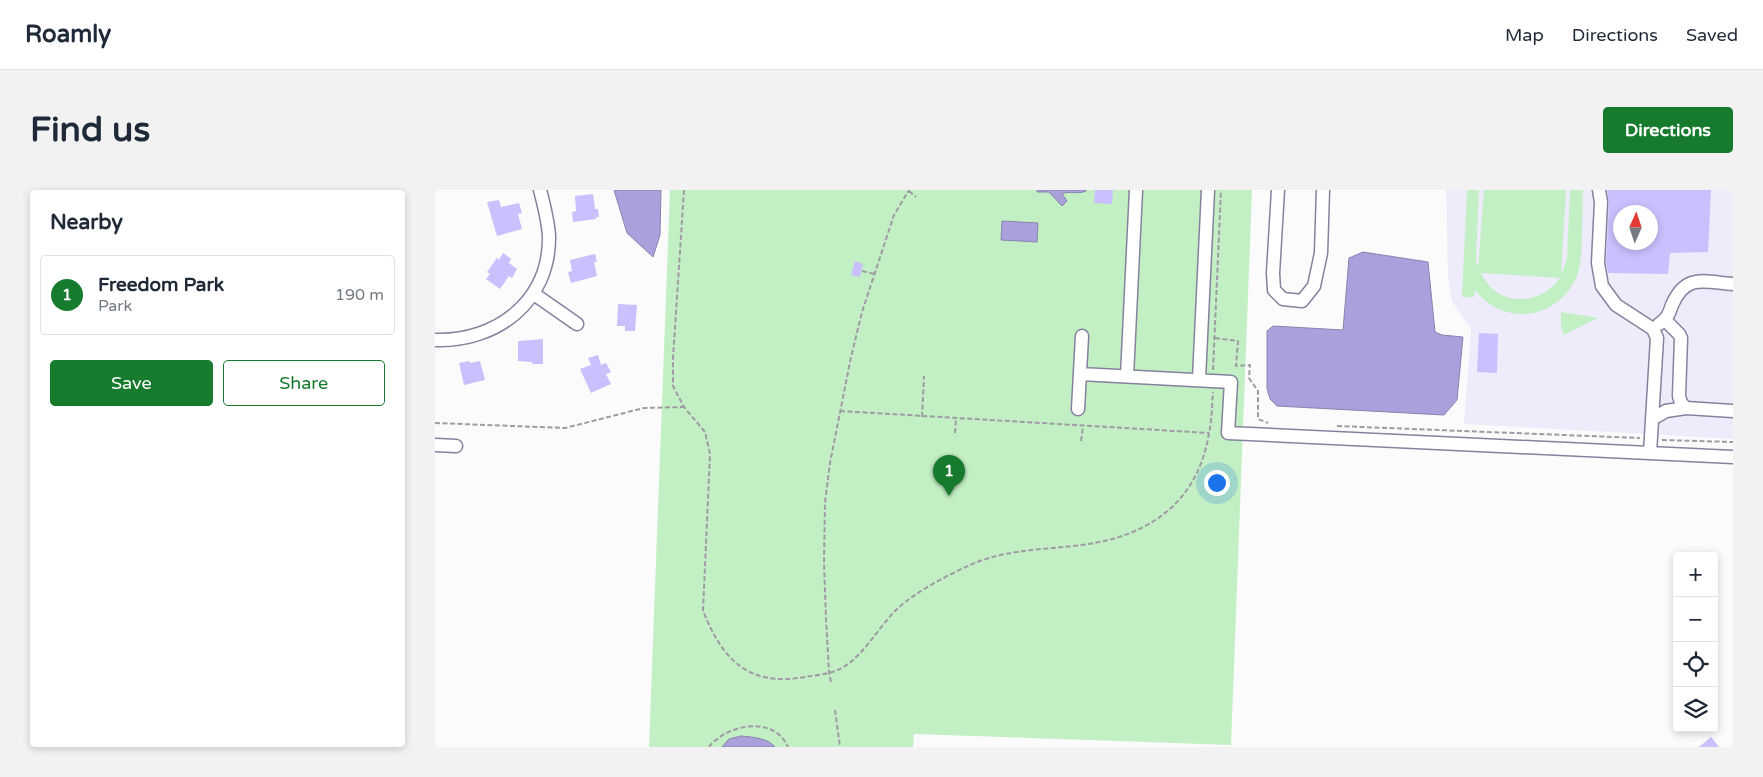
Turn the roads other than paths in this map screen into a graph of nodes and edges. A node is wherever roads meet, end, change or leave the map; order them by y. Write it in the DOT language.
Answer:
graph roads {
  1 [pos="540,190"];
  2 [pos="1136,190"];
  3 [pos="1208,190"];
  4 [pos="1278,190"];
  5 [pos="1323,190"];
  6 [pos="1599,190"];
  7 [pos="1733,284"];
  8 [pos="534,294"];
  9 [pos="1665,320"];
  10 [pos="577,324"];
  11 [pos="1652,328"];
  12 [pos="1081,336"];
  13 [pos="435,340"];
  14 [pos="1080,374"];
  15 [pos="1127,376"];
  16 [pos="1199,379"];
  17 [pos="1686,408"];
  18 [pos="1078,409"];
  19 [pos="1733,411"];
  20 [pos="1652,419"];
  21 [pos="435,445"];
  22 [pos="457,446"];
  23 [pos="1650,453"];
  24 [pos="1733,456"];
  1 -- 8 [label="street"];
  2 -- 15 [label="street"];
  3 -- 16 [label="street"];
  4 -- 5 [label="street"];
  6 -- 11 [label="street"];
  7 -- 9 [label="street"];
  8 -- 10 [label="street"];
  8 -- 13 [label="street"];
  9 -- 11 [label="street"];
  9 -- 17 [label="street"];
  11 -- 20 [label="street"];
  12 -- 14 [label="street"];
  14 -- 15 [label="street"];
  14 -- 18 [label="street"];
  15 -- 16 [label="street"];
  16 -- 23 [label="street"];
  17 -- 19 [label="street"];
  17 -- 20 [label="street"];
  20 -- 23 [label="street"];
  21 -- 22 [label="street"];
  23 -- 24 [label="street"];
}
